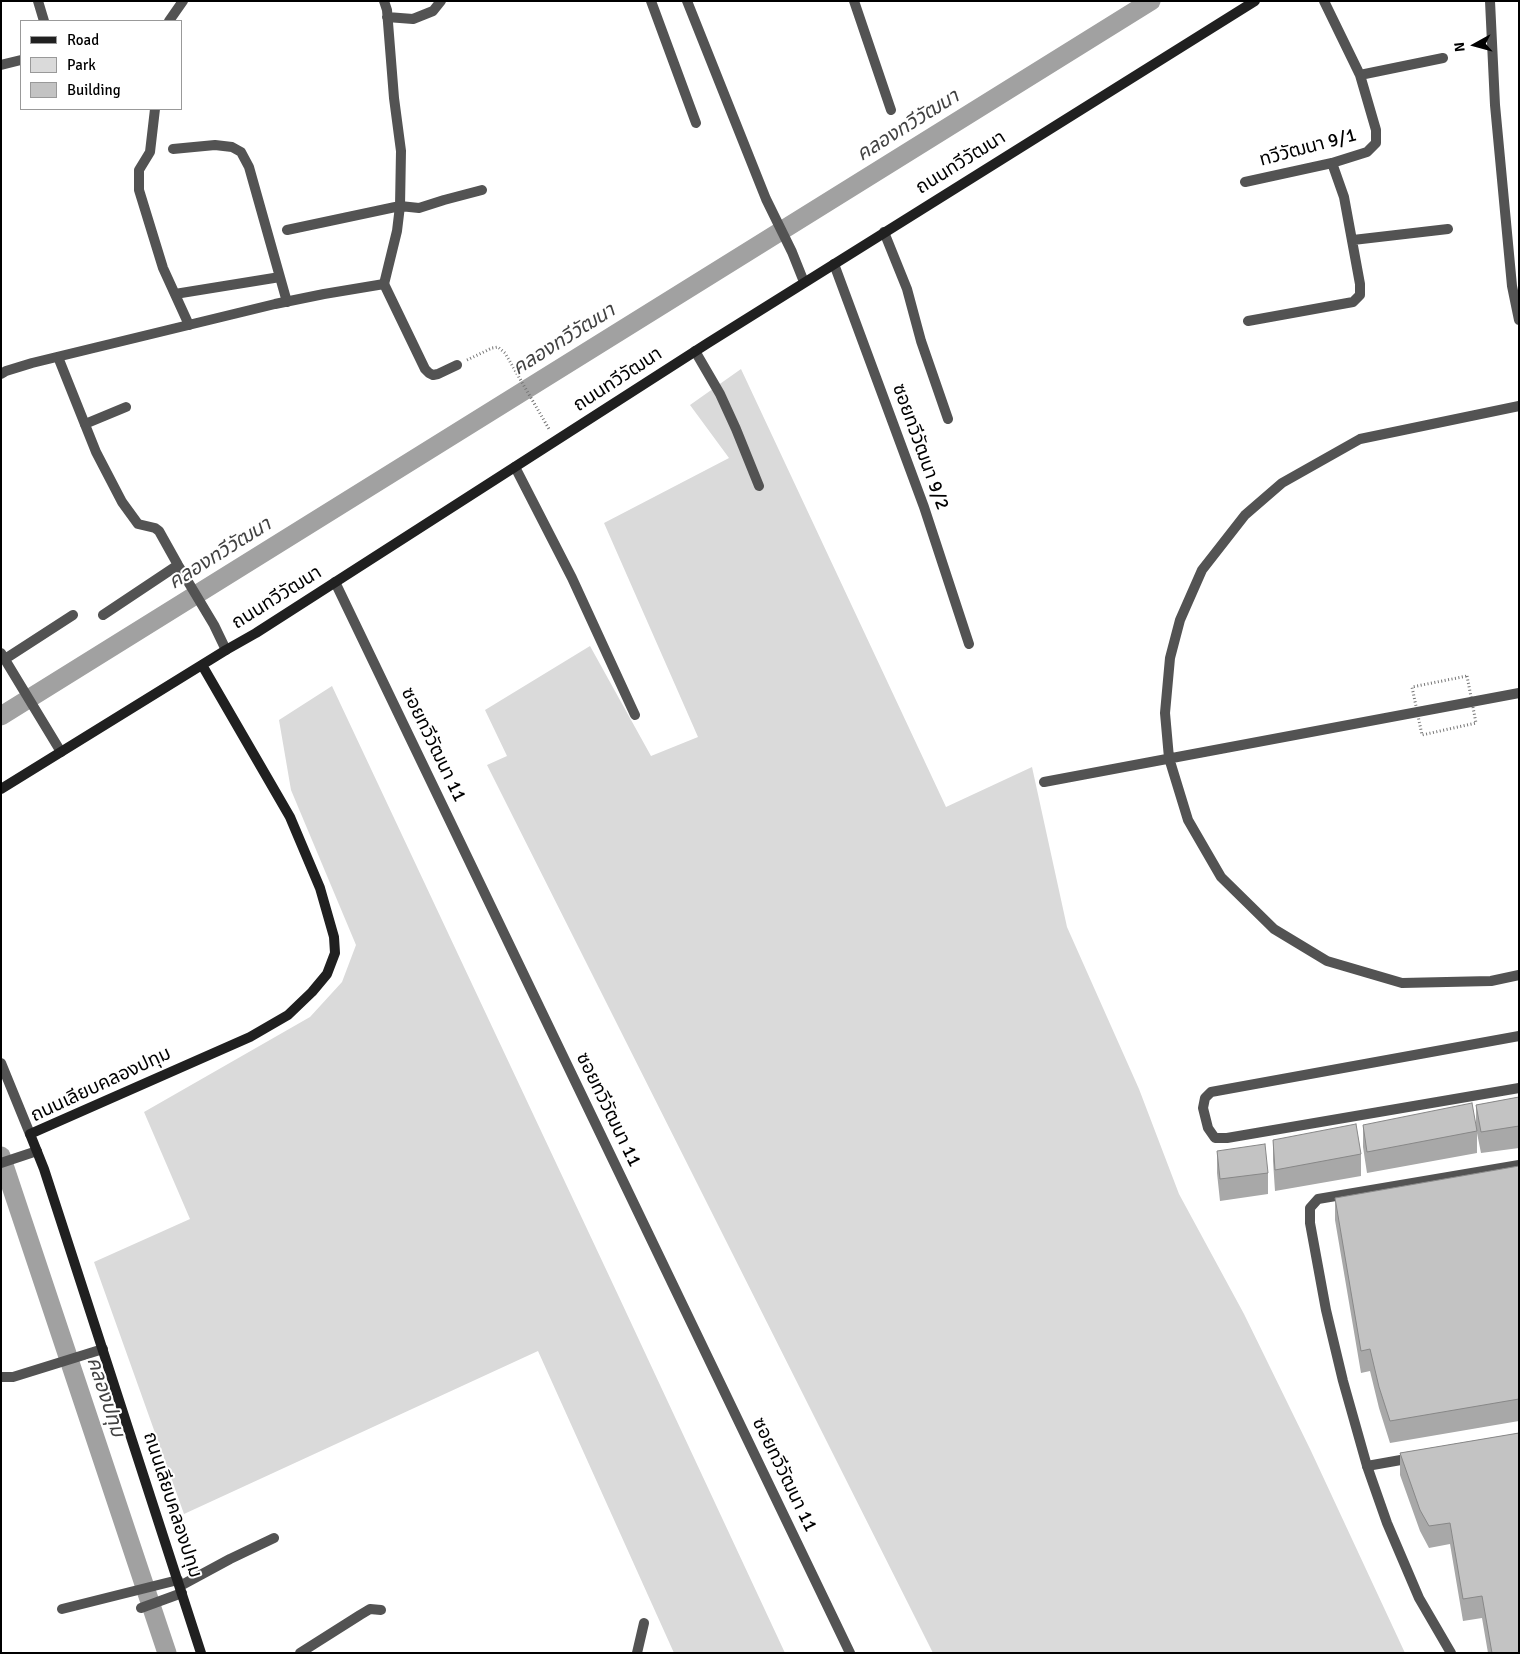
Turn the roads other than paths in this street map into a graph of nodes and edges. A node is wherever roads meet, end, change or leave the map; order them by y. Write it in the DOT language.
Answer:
graph roads {
  1 [pos="38,1"];
  2 [pos="184,1"];
  3 [pos="384,1"];
  4 [pos="441,1"];
  5 [pos="651,1"];
  6 [pos="687,1"];
  7 [pos="854,1"];
  8 [pos="1255,1"];
  9 [pos="1324,1"];
  10 [pos="1490,1"];
  11 [pos="388,17"];
  12 [pos="44,20"];
  13 [pos="170,20"];
  14 [pos="1443,58"];
  15 [pos="20,60"];
  16 [pos="1,65"];
  17 [pos="1360,75"];
  18 [pos="156,110"];
  19 [pos="891,110"];
  20 [pos="696,123"];
  21 [pos="173,149"];
  22 [pos="1332,163"];
  23 [pos="1245,182"];
  24 [pos="482,190"];
  25 [pos="400,206"];
  26 [pos="1448,229"];
  27 [pos="287,230"];
  28 [pos="884,232"];
  29 [pos="1353,240"];
  30 [pos="834,264"];
  31 [pos="280,277"];
  32 [pos="804,282"];
  33 [pos="384,284"];
  34 [pos="174,294"];
  35 [pos="287,302"];
  36 [pos="1519,320"];
  37 [pos="1248,321"];
  38 [pos="189,325"];
  39 [pos="695,351"];
  40 [pos="58,357"];
  41 [pos="457,365"];
  42 [pos="1,374"];
  43 [pos="1519,406"];
  44 [pos="126,407"];
  45 [pos="948,419"];
  46 [pos="85,424"];
  47 [pos="515,467"];
  48 [pos="759,486"];
  49 [pos="178,565"];
  50 [pos="335,582"];
  51 [pos="103,614"];
  52 [pos="73,615"];
  53 [pos="970,644"];
  54 [pos="226,650"];
  55 [pos="3,656"];
  56 [pos="202,665"];
  57 [pos="1519,693"];
  58 [pos="635,715"];
  59 [pos="61,752"];
  60 [pos="1169,758"];
  61 [pos="1044,782"];
  62 [pos="1,789"];
  63 [pos="1519,975"];
  64 [pos="1519,1036"];
  65 [pos="1,1063"];
  66 [pos="1519,1088"];
  67 [pos="30,1134"];
  68 [pos="33,1152"];
  69 [pos="1,1163"];
  70 [pos="1519,1164"];
  71 [pos="98,1351"];
  72 [pos="1,1377"];
  73 [pos="1424,1456"];
  74 [pos="1367,1466"];
  75 [pos="274,1538"];
  76 [pos="177,1585"];
  77 [pos="141,1608"];
  78 [pos="62,1609"];
  79 [pos="381,1610"];
  80 [pos="644,1623"];
  81 [pos="201,1653"];
  82 [pos="300,1653"];
  83 [pos="637,1653"];
  84 [pos="850,1653"];
  85 [pos="1451,1653"];
  1 -- 12 [label="street"];
  2 -- 13 [label="street"];
  3 -- 11 [label="street"];
  4 -- 11 [label="street"];
  5 -- 20 [label="street"];
  6 -- 32 [label="street"];
  7 -- 19 [label="street"];
  8 -- 28 [label="main road, ถนนทวีวัฒนา"];
  9 -- 17 [label="street, ทวีวัฒนา 9/1"];
  10 -- 36 [label="street"];
  11 -- 25 [label="street"];
  14 -- 17 [label="street"];
  15 -- 16 [label="street"];
  17 -- 22 [label="street, ทวีวัฒนา 9/1"];
  18 -- 34 [label="street"];
  21 -- 31 [label="street"];
  22 -- 23 [label="street, ทวีวัฒนา 9/1"];
  22 -- 29 [label="street"];
  24 -- 25 [label="street"];
  25 -- 27 [label="street"];
  25 -- 33 [label="street"];
  26 -- 29 [label="street"];
  28 -- 30 [label="main road, ถนนทวีวัฒนา"];
  28 -- 45 [label="street"];
  29 -- 37 [label="street"];
  30 -- 32 [label="main road, ถนนทวีวัฒนา"];
  30 -- 53 [label="street, ซอยทวีวัฒนา 9/2"];
  31 -- 34 [label="street"];
  31 -- 35 [label="street"];
  32 -- 39 [label="main road, ถนนทวีวัฒนา"];
  33 -- 35 [label="street"];
  33 -- 41 [label="street"];
  34 -- 38 [label="street"];
  35 -- 38 [label="street"];
  38 -- 40 [label="street"];
  39 -- 47 [label="main road, ถนนทวีวัฒนา"];
  39 -- 48 [label="street"];
  40 -- 42 [label="street"];
  40 -- 46 [label="street"];
  43 -- 60 [label="street"];
  44 -- 46 [label="street"];
  46 -- 49 [label="street"];
  47 -- 50 [label="main road, ถนนทวีวัฒนา"];
  47 -- 58 [label="street"];
  49 -- 51 [label="street"];
  49 -- 54 [label="street"];
  50 -- 54 [label="main road, ถนนทวีวัฒนา"];
  50 -- 84 [label="street, ซอยทวีวัฒนา 11"];
  52 -- 55 [label="street"];
  54 -- 56 [label="main road, ถนนทวีวัฒนา"];
  55 -- 59 [label="street"];
  56 -- 59 [label="main road, ถนนทวีวัฒนา"];
  56 -- 67 [label="main road, ถนนเลียบคลองปทุม"];
  57 -- 60 [label="street"];
  59 -- 62 [label="main road, ถนนทวีวัฒนา"];
  60 -- 61 [label="street"];
  60 -- 63 [label="street"];
  64 -- 66 [label="street"];
  65 -- 67 [label="street"];
  67 -- 68 [label="main road, ถนนเลียบคลองปทุม"];
  68 -- 69 [label="street"];
  68 -- 71 [label="main road, ถนนเลียบคลองปทุม"];
  70 -- 74 [label="street"];
  71 -- 72 [label="street"];
  71 -- 76 [label="main road, ถนนเลียบคลองปทุม"];
  73 -- 74 [label="street"];
  74 -- 85 [label="street"];
  75 -- 76 [label="street"];
  76 -- 77 [label="street"];
  76 -- 78 [label="street"];
  76 -- 81 [label="main road, ถนนเลียบคลองปทุม"];
  79 -- 82 [label="street"];
  80 -- 83 [label="street"];
}
